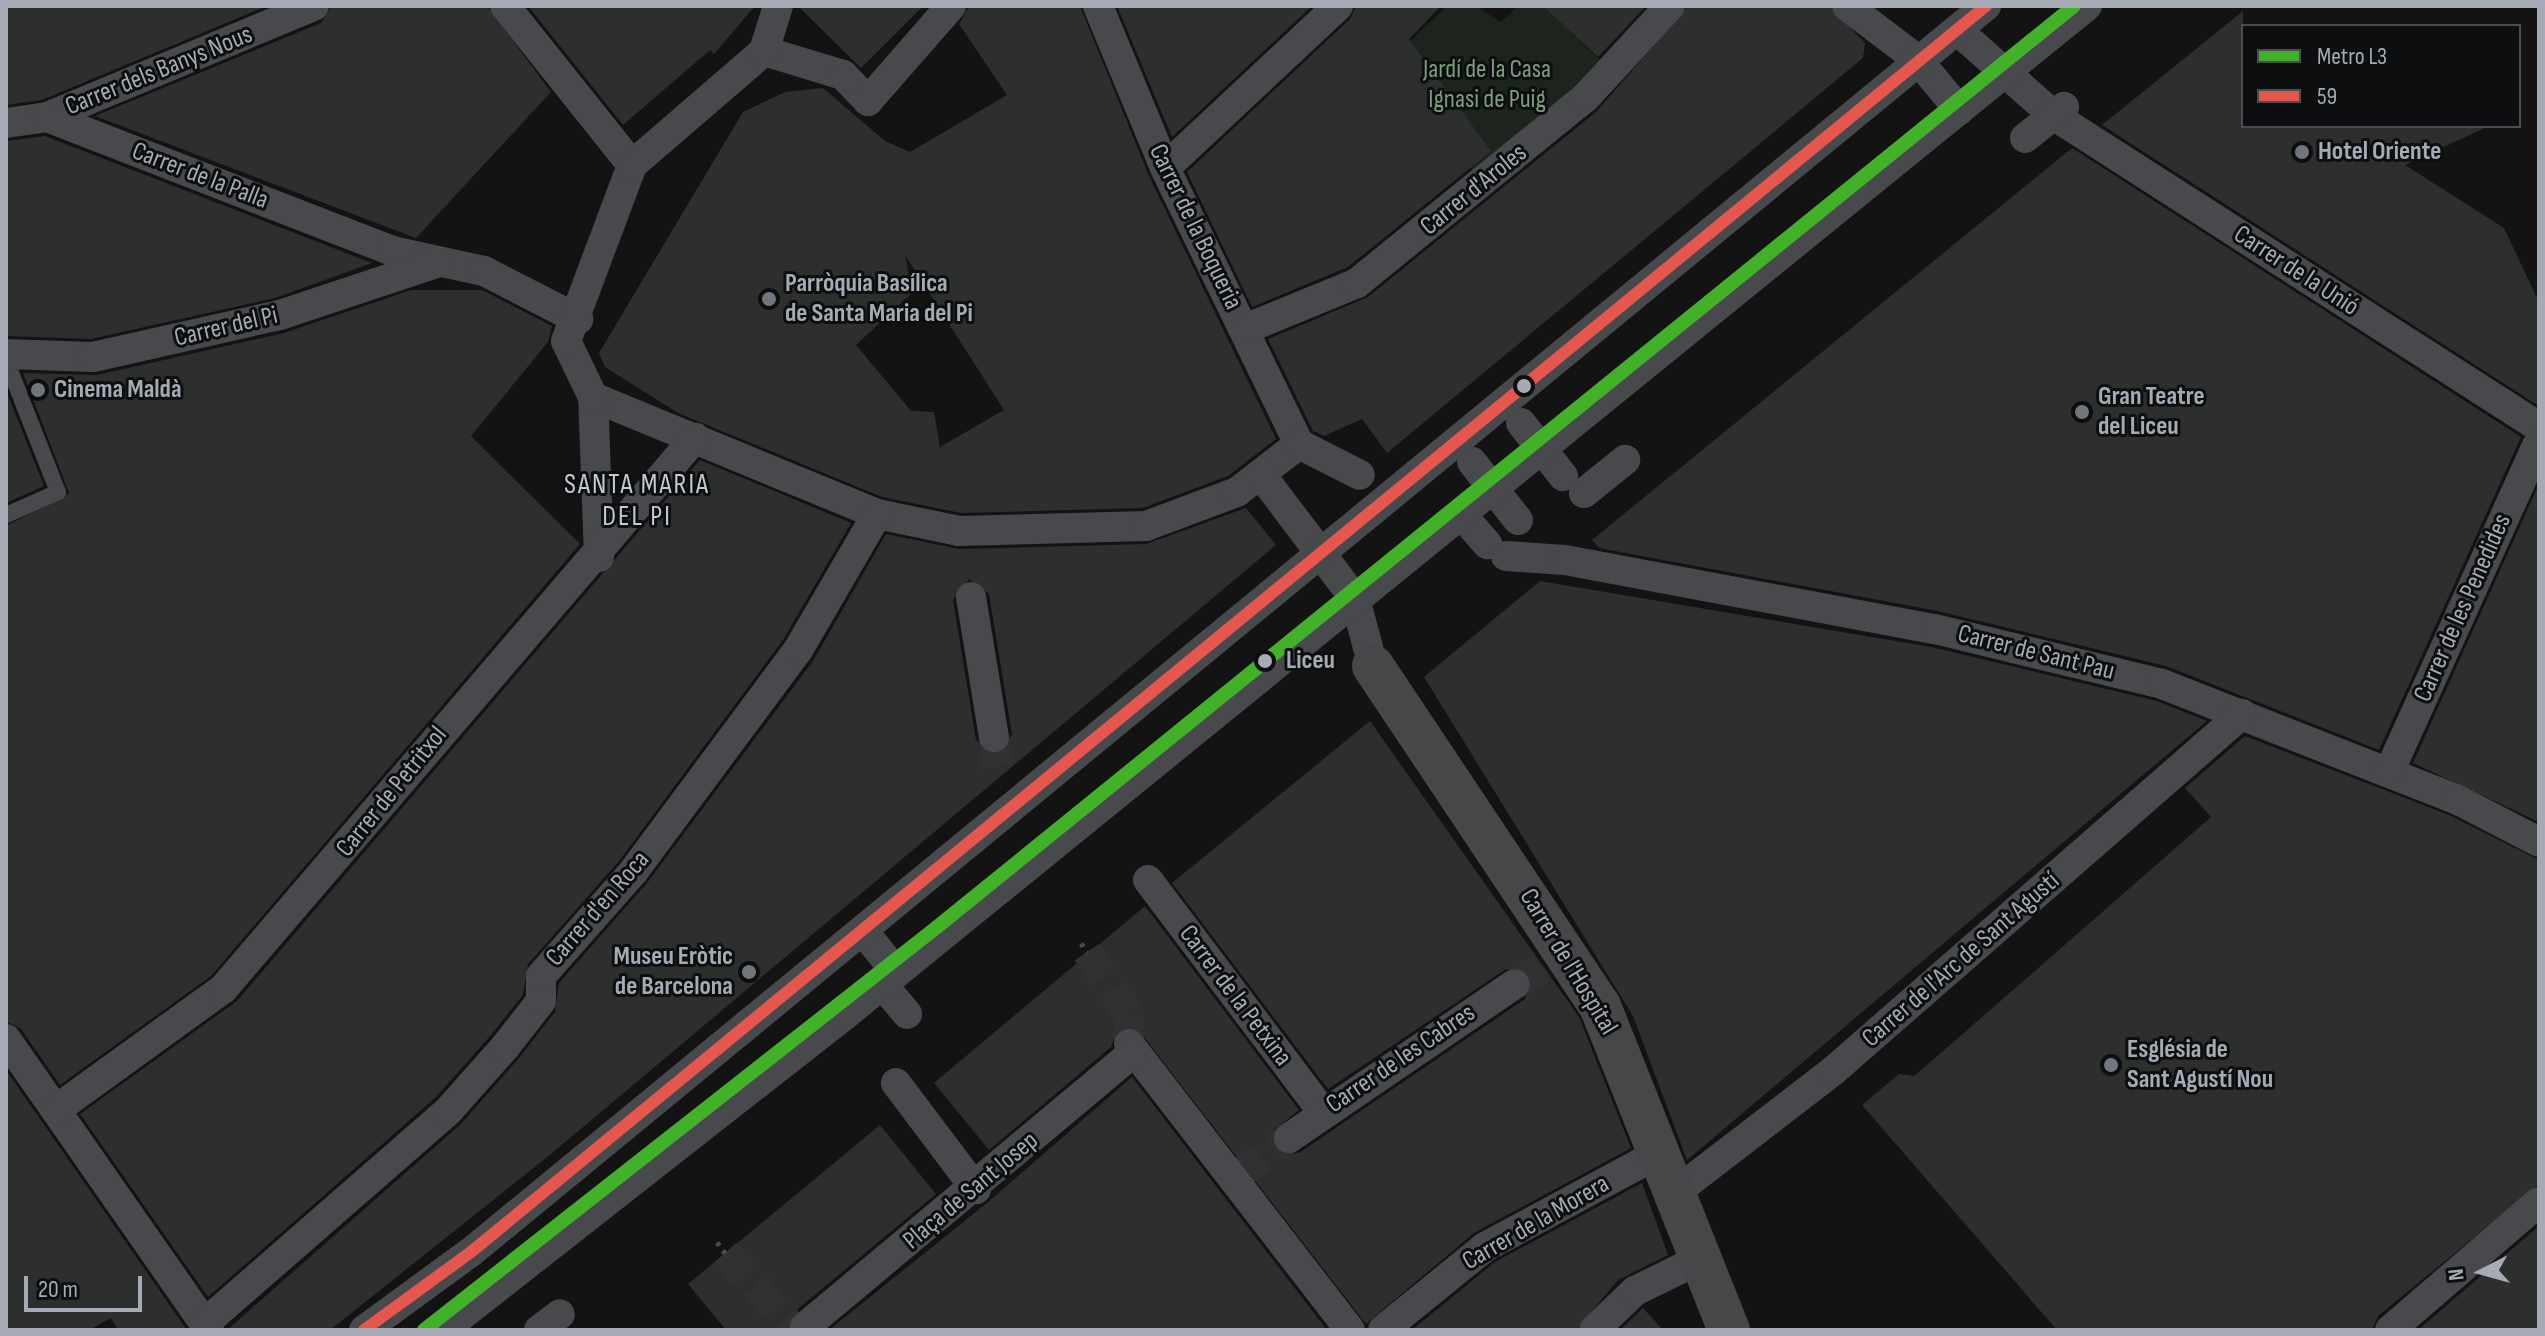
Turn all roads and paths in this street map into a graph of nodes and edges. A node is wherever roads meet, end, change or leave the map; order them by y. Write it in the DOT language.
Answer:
graph roads {
  1 [pos="505,6"];
  2 [pos="778,6"];
  3 [pos="1098,6"];
  4 [pos="1338,6"];
  5 [pos="1670,6"];
  6 [pos="1847,6"];
  7 [pos="1986,6"];
  8 [pos="2087,6"];
  9 [pos="949,7"];
  10 [pos="306,8"];
  11 [pos="1957,30"];
  12 [pos="764,51"];
  13 [pos="1918,60"];
  14 [pos="2005,73"];
  15 [pos="1959,110"];
  16 [pos="2058,111"];
  17 [pos="47,117"];
  18 [pos="6,123"];
  19 [pos="2025,138"];
  20 [pos="632,165"];
  21 [pos="1165,168"];
  22 [pos="440,261"];
  23 [pos="1245,329"];
  24 [pos="572,330"];
  25 [pos="6,357"];
  26 [pos="593,397"];
  27 [pos="1521,423"];
  28 [pos="2538,436"];
  29 [pos="695,438"];
  30 [pos="1299,444"];
  31 [pos="1541,449"];
  32 [pos="1625,460"];
  33 [pos="1472,462"];
  34 [pos="1360,475"];
  35 [pos="1250,484"];
  36 [pos="1492,489"];
  37 [pos="877,514"];
  38 [pos="1461,514"];
  39 [pos="6,515"];
  40 [pos="1518,520"];
  41 [pos="1312,543"];
  42 [pos="599,557"];
  43 [pos="971,597"];
  44 [pos="1355,599"];
  45 [pos="1368,655"];
  46 [pos="2242,714"];
  47 [pos="994,737"];
  48 [pos="2389,772"];
  49 [pos="2539,842"];
  50 [pos="1148,880"];
  51 [pos="868,937"];
  52 [pos="1081,943"];
  53 [pos="1087,952"];
  54 [pos="889,978"];
  55 [pos="1515,984"];
  56 [pos="907,1014"];
  57 [pos="6,1039"];
  58 [pos="896,1083"];
  59 [pos="57,1109"];
  60 [pos="1323,1112"];
  61 [pos="1289,1138"];
  62 [pos="1658,1154"];
  63 [pos="976,1189"];
  64 [pos="1672,1195"];
  65 [pos="2539,1202"];
  66 [pos="717,1242"];
  67 [pos="725,1253"];
  68 [pos="1696,1261"];
  69 [pos="207,1327"];
  70 [pos="805,1327"];
  71 [pos="364,1330"];
  72 [pos="443,1330"];
  73 [pos="1350,1330"];
  74 [pos="1383,1330"];
  75 [pos="1594,1330"];
  76 [pos="1729,1330"];
  77 [pos="2390,1330"];
  1 -- 20 [label="street"];
  2 -- 12 [label="street"];
  3 -- 21 [label="street, Carrer de la Boqueria"];
  4 -- 21 [label="street"];
  5 -- 23 [label="street, Carrer d'Aroles"];
  6 -- 13 [label="street"];
  7 -- 11 [label="street"];
  8 -- 14 [label="street"];
  9 -- 12 [label="street"];
  10 -- 17 [label="street, Carrer dels Banys Nous"];
  11 -- 13 [label="street"];
  11 -- 14 [label="street, Carrer de la Unió"];
  12 -- 20 [label="street"];
  13 -- 15 [label="street"];
  13 -- 41 [label="street"];
  14 -- 15 [label="street"];
  14 -- 16 [label="street, Carrer de la Unió"];
  15 -- 31 [label="street"];
  16 -- 19 [label="street"];
  16 -- 28 [label="street, Carrer de la Unió"];
  17 -- 18 [label="street, Carrer de la Palla"];
  17 -- 22 [label="street, Carrer de la Palla"];
  20 -- 24 [label="street"];
  21 -- 23 [label="street, Carrer de la Boqueria"];
  22 -- 24 [label="street, Carrer de la Palla"];
  22 -- 25 [label="street, Carrer del Pi"];
  23 -- 30 [label="street, Carrer de la Boqueria"];
  24 -- 26 [label="street"];
  25 -- 39 [label="lane"];
  26 -- 29 [label="street"];
  26 -- 42 [label="street"];
  27 -- 31 [label="street"];
  28 -- 48 [label="street, Carrer de les Penedides"];
  29 -- 37 [label="street"];
  29 -- 42 [label="street, Carrer de Petritxol"];
  30 -- 34 [label="street"];
  30 -- 35 [label="street"];
  31 -- 32 [label="street"];
  31 -- 36 [label="street"];
  33 -- 36 [label="street"];
  35 -- 37 [label="street"];
  35 -- 41 [label="street"];
  36 -- 38 [label="street"];
  36 -- 40 [label="street"];
  37 -- 69 [label="street, Carrer d'en Roca"];
  38 -- 44 [label="street"];
  38 -- 46 [label="street, Carrer de Sant Pau"];
  41 -- 44 [label="street"];
  41 -- 71 [label="street"];
  42 -- 59 [label="street, Carrer de Petritxol"];
  43 -- 47 [label="street"];
  44 -- 45 [label="street"];
  44 -- 54 [label="street"];
  45 -- 62 [label="street, Carrer de l'Hospital"];
  46 -- 48 [label="street, Carrer de Sant Pau"];
  46 -- 64 [label="street, Carrer de l'Arc de Sant Agustí"];
  48 -- 49 [label="street, Carrer de Sant Pau"];
  50 -- 60 [label="street, Carrer de la Petxina"];
  51 -- 54 [label="street"];
  52 -- 53 [label="path"];
  54 -- 56 [label="street"];
  54 -- 72 [label="street"];
  55 -- 60 [label="street, Carrer de les Cabres"];
  57 -- 59 [label="street"];
  58 -- 63 [label="street"];
  59 -- 69 [label="street"];
  60 -- 61 [label="street, Carrer de les Cabres"];
  62 -- 64 [label="street, Carrer de l'Hospital"];
  62 -- 74 [label="street, Carrer de la Morera"];
  63 -- 70 [label="street, Plaça de Sant Josep"];
  63 -- 73 [label="street, Plaça de Sant Josep"];
  64 -- 68 [label="street, Carrer de l'Hospital"];
  65 -- 77 [label="street"];
  66 -- 67 [label="path"];
  68 -- 75 [label="street"];
  68 -- 76 [label="street, Carrer de l'Hospital"];
}
